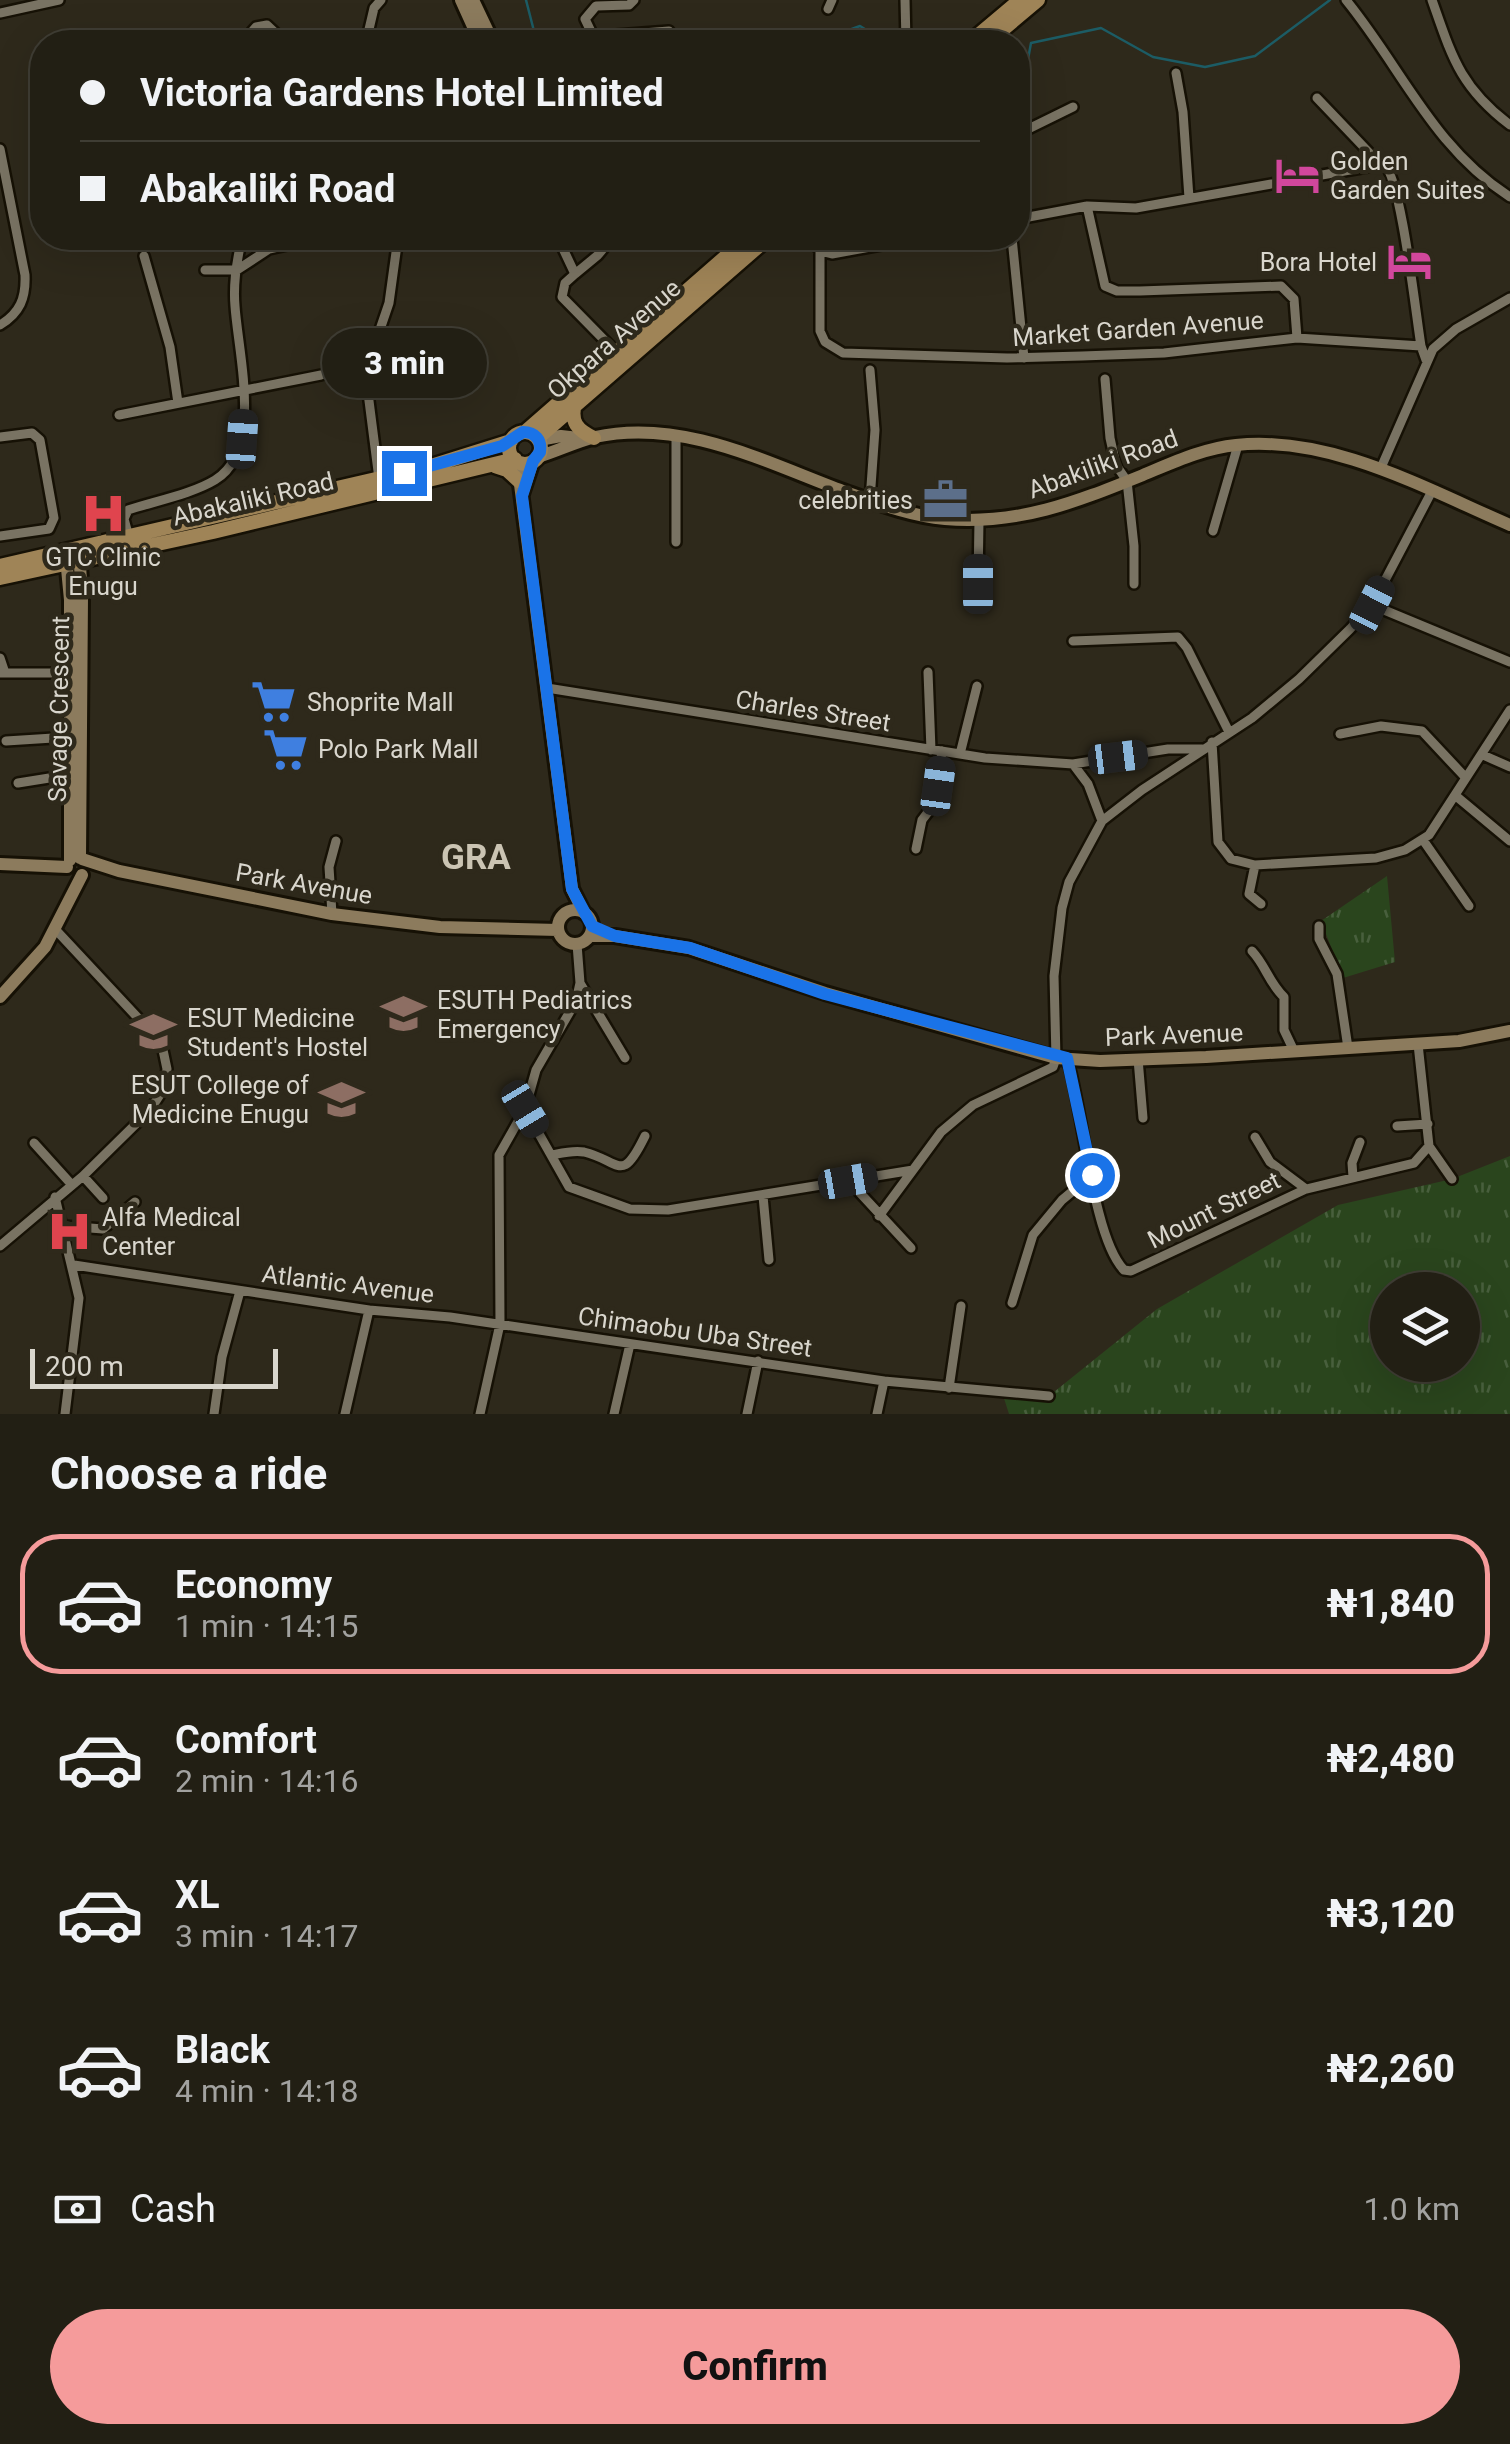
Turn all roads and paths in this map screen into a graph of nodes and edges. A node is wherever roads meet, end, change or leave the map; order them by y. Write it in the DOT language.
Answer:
graph roads {
  1 [pos="59,0"];
  2 [pos="381,0"];
  3 [pos="462,0"];
  4 [pos="473,0"];
  5 [pos="634,0"];
  6 [pos="904,0"];
  7 [pos="1020,0"];
  8 [pos="1038,0"];
  9 [pos="1346,0"];
  10 [pos="1432,0"];
  11 [pos="0,13"];
  12 [pos="369,30"];
  13 [pos="475,30"];
  14 [pos="487,30"];
  15 [pos="590,30"];
  16 [pos="905,30"];
  17 [pos="984,30"];
  18 [pos="1002,30"];
  19 [pos="1176,72"];
  20 [pos="1317,98"];
  21 [pos="1073,107"];
  22 [pos="1510,124"];
  23 [pos="1030,128"];
  24 [pos="0,150"];
  25 [pos="1384,165"];
  26 [pos="1510,197"];
  27 [pos="1189,198"];
  28 [pos="1087,206"];
  29 [pos="1030,217"];
  30 [pos="240,250"];
  31 [pos="268,250"];
  32 [pos="396,250"];
  33 [pos="564,250"];
  34 [pos="602,250"];
  35 [pos="735,250"];
  36 [pos="753,250"];
  37 [pos="854,250"];
  38 [pos="1013,250"];
  39 [pos="820,251"];
  40 [pos="144,256"];
  41 [pos="205,270"];
  42 [pos="237,270"];
  43 [pos="575,274"];
  44 [pos="1510,298"];
  45 [pos="0,324"];
  46 [pos="646,335"];
  47 [pos="1297,338"];
  48 [pos="1421,346"];
  49 [pos="616,353"];
  50 [pos="1024,358"];
  51 [pos="1426,360"];
  52 [pos="870,370"];
  53 [pos="322,375"];
  54 [pos="1105,379"];
  55 [pos="242,391"];
  56 [pos="178,403"];
  57 [pos="574,403"];
  58 [pos="119,415"];
  59 [pos="676,434"];
  60 [pos="0,436"];
  61 [pos="534,437"];
  62 [pos="592,438"];
  63 [pos="511,441"];
  64 [pos="1238,444"];
  65 [pos="526,460"];
  66 [pos="494,466"];
  67 [pos="1380,470"];
  68 [pos="380,479"];
  69 [pos="1127,481"];
  70 [pos="520,488"];
  71 [pos="1432,492"];
  72 [pos="338,496"];
  73 [pos="870,500"];
  74 [pos="979,520"];
  75 [pos="1510,525"];
  76 [pos="1213,530"];
  77 [pos="0,536"];
  78 [pos="129,537"];
  79 [pos="676,542"];
  80 [pos="73,555"];
  81 [pos="0,566"];
  82 [pos="0,578"];
  83 [pos="978,584"];
  84 [pos="1134,584"];
  85 [pos="1372,605"];
  86 [pos="1072,641"];
  87 [pos="0,658"];
  88 [pos="1510,662"];
  89 [pos="928,672"];
  90 [pos="2,673"];
  91 [pos="71,673"];
  92 [pos="978,686"];
  93 [pos="547,688"];
  94 [pos="1510,710"];
  95 [pos="1229,732"];
  96 [pos="1340,734"];
  97 [pos="68,737"];
  98 [pos="6,742"];
  99 [pos="1212,742"];
  100 [pos="1202,749"];
  101 [pos="936,751"];
  102 [pos="960,754"];
  103 [pos="1482,754"];
  104 [pos="1074,764"];
  105 [pos="1510,766"];
  106 [pos="68,775"];
  107 [pos="1466,778"];
  108 [pos="18,783"];
  109 [pos="1456,796"];
  110 [pos="75,816"];
  111 [pos="1102,820"];
  112 [pos="336,840"];
  113 [pos="1423,840"];
  114 [pos="1510,841"];
  115 [pos="916,850"];
  116 [pos="0,864"];
  117 [pos="1255,865"];
  118 [pos="76,867"];
  119 [pos="572,889"];
  120 [pos="1261,904"];
  121 [pos="1469,906"];
  122 [pos="584,912"];
  123 [pos="332,914"];
  124 [pos="562,919"];
  125 [pos="1318,926"];
  126 [pos="55,929"];
  127 [pos="591,931"];
  128 [pos="577,944"];
  129 [pos="1252,951"];
  130 [pos="580,982"];
  131 [pos="0,997"];
  132 [pos="1510,1031"];
  133 [pos="1418,1044"];
  134 [pos="1348,1048"];
  135 [pos="1294,1051"];
  136 [pos="624,1058"];
  137 [pos="1062,1058"];
  138 [pos="1138,1060"];
  139 [pos="525,1109"];
  140 [pos="1143,1118"];
  141 [pos="1428,1124"];
  142 [pos="1398,1126"];
  143 [pos="645,1136"];
  144 [pos="1255,1137"];
  145 [pos="1360,1142"];
  146 [pos="34,1143"];
  147 [pos="1429,1146"];
  148 [pos="552,1154"];
  149 [pos="913,1170"];
  150 [pos="1092,1175"];
  151 [pos="83,1176"];
  152 [pos="1353,1177"];
  153 [pos="1452,1180"];
  154 [pos="848,1181"];
  155 [pos="72,1185"];
  156 [pos="1306,1188"];
  157 [pos="763,1196"];
  158 [pos="56,1197"];
  159 [pos="102,1198"];
  160 [pos="136,1202"];
  161 [pos="879,1216"];
  162 [pos="64,1226"];
  163 [pos="0,1246"];
  164 [pos="910,1248"];
  165 [pos="770,1260"];
  166 [pos="74,1265"];
  167 [pos="240,1290"];
  168 [pos="1012,1302"];
  169 [pos="961,1306"];
  170 [pos="370,1310"];
  171 [pos="500,1324"];
  172 [pos="630,1344"];
  173 [pos="758,1361"];
  174 [pos="884,1381"];
  175 [pos="949,1388"];
  176 [pos="1049,1396"];
  177 [pos="65,1414"];
  178 [pos="214,1414"];
  179 [pos="346,1414"];
  180 [pos="480,1414"];
  181 [pos="614,1414"];
  182 [pos="746,1414"];
  183 [pos="877,1414"];
  1 -- 11 [label="street"];
  2 -- 12 [label="street"];
  3 -- 13 [label="street"];
  4 -- 14 [label="street"];
  5 -- 15 [label="street"];
  6 -- 16 [label="street"];
  7 -- 17 [label="main road"];
  8 -- 18 [label="main road"];
  9 -- 26 [label="street"];
  10 -- 22 [label="street"];
  19 -- 27 [label="street"];
  20 -- 25 [label="street"];
  21 -- 23 [label="street"];
  24 -- 45 [label="street"];
  25 -- 27 [label="street"];
  25 -- 48 [label="street"];
  27 -- 28 [label="street"];
  28 -- 29 [label="street"];
  28 -- 47 [label="street"];
  30 -- 42 [label="street"];
  31 -- 42 [label="street"];
  32 -- 68 [label="street"];
  33 -- 43 [label="street"];
  34 -- 43 [label="street"];
  35 -- 46 [label="main road, Okpara Avenue"];
  36 -- 46 [label="main road, Okpara Avenue"];
  37 -- 39 [label="street"];
  38 -- 50 [label="street"];
  39 -- 50 [label="street, Market Garden Avenue"];
  40 -- 56 [label="street"];
  41 -- 42 [label="street"];
  42 -- 55 [label="street"];
  43 -- 49 [label="street"];
  44 -- 51 [label="street"];
  46 -- 49 [label="main road, Okpara Avenue"];
  46 -- 57 [label="main road, Okpara Avenue"];
  47 -- 48 [label="street, Market Garden Avenue"];
  47 -- 50 [label="street, Market Garden Avenue"];
  48 -- 51 [label="street"];
  49 -- 61 [label="main road, Okpara Avenue"];
  51 -- 67 [label="street"];
  52 -- 73 [label="street"];
  53 -- 55 [label="street"];
  54 -- 69 [label="street"];
  55 -- 56 [label="street"];
  55 -- 78 [label="street"];
  56 -- 58 [label="street"];
  57 -- 61 [label="main road, Okpara Avenue"];
  57 -- 62 [label="main road"];
  59 -- 62 [label="street, Abakiliki Road"];
  59 -- 73 [label="street, Abakiliki Road"];
  59 -- 79 [label="street"];
  60 -- 77 [label="street"];
  61 -- 62 [label="street"];
  61 -- 63 [label="main road, Abakaliki Road"];
  61 -- 65 [label="main road"];
  62 -- 65 [label="street"];
  63 -- 65 [label="main road"];
  63 -- 68 [label="main road, Abakaliki Road"];
  64 -- 67 [label="street, Abakiliki Road"];
  64 -- 69 [label="street, Abakiliki Road"];
  64 -- 76 [label="street"];
  65 -- 66 [label="main road, Abakaliki Road"];
  65 -- 70 [label="street"];
  66 -- 70 [label="main road"];
  66 -- 72 [label="main road, Abakaliki Road"];
  67 -- 71 [label="street, Abakiliki Road"];
  68 -- 72 [label="main road, Abakaliki Road"];
  69 -- 74 [label="street, Abakiliki Road"];
  69 -- 84 [label="street"];
  70 -- 93 [label="street"];
  71 -- 75 [label="street, Abakiliki Road"];
  71 -- 85 [label="street"];
  72 -- 78 [label="main road, Abakaliki Road"];
  72 -- 80 [label="main road, Abakaliki Road"];
  73 -- 74 [label="street, Abakiliki Road"];
  74 -- 83 [label="street"];
  78 -- 80 [label="main road, Abakaliki Road"];
  80 -- 81 [label="main road, Abakaliki Road"];
  80 -- 82 [label="main road, Abakaliki Road"];
  80 -- 91 [label="street, Savage Crescent"];
  80 -- 110 [label="street, Savage Crescent"];
  85 -- 88 [label="street"];
  85 -- 95 [label="street"];
  86 -- 95 [label="street"];
  87 -- 90 [label="street"];
  89 -- 101 [label="street"];
  90 -- 91 [label="street"];
  91 -- 97 [label="street, Savage Crescent"];
  92 -- 102 [label="street"];
  93 -- 101 [label="street, Charles Street"];
  93 -- 119 [label="street"];
  94 -- 103 [label="street"];
  95 -- 99 [label="street"];
  96 -- 107 [label="street"];
  97 -- 98 [label="street"];
  97 -- 106 [label="street, Savage Crescent"];
  99 -- 100 [label="street"];
  99 -- 117 [label="street"];
  100 -- 104 [label="street, Charles Street"];
  100 -- 111 [label="street"];
  101 -- 102 [label="street, Charles Street"];
  101 -- 115 [label="street"];
  102 -- 104 [label="street, Charles Street"];
  103 -- 105 [label="street"];
  103 -- 107 [label="street"];
  104 -- 111 [label="street"];
  106 -- 108 [label="street"];
  106 -- 110 [label="street, Savage Crescent"];
  107 -- 109 [label="street"];
  109 -- 113 [label="street"];
  109 -- 114 [label="street"];
  110 -- 118 [label="street, Savage Crescent"];
  111 -- 137 [label="street, Mount Street"];
  112 -- 123 [label="street"];
  113 -- 117 [label="street"];
  113 -- 121 [label="street"];
  116 -- 118 [label="street"];
  117 -- 120 [label="street"];
  118 -- 123 [label="street, Park Avenue"];
  118 -- 126 [label="street"];
  119 -- 122 [label="street"];
  119 -- 124 [label="street"];
  122 -- 124 [label="street, Park Avenue"];
  122 -- 127 [label="street"];
  123 -- 124 [label="street, Park Avenue"];
  124 -- 128 [label="street"];
  125 -- 134 [label="street"];
  126 -- 131 [label="street"];
  126 -- 151 [label="street"];
  127 -- 128 [label="street"];
  127 -- 137 [label="street, Park Avenue"];
  128 -- 130 [label="street"];
  129 -- 135 [label="street"];
  130 -- 136 [label="street"];
  130 -- 139 [label="street"];
  132 -- 133 [label="street, Park Avenue"];
  133 -- 134 [label="street, Park Avenue"];
  133 -- 141 [label="street"];
  134 -- 135 [label="street, Park Avenue"];
  135 -- 138 [label="street, Park Avenue"];
  137 -- 138 [label="street, Park Avenue"];
  137 -- 149 [label="street"];
  137 -- 150 [label="street, Mount Street"];
  138 -- 140 [label="street"];
  139 -- 148 [label="street"];
  139 -- 171 [label="street"];
  141 -- 142 [label="street"];
  141 -- 147 [label="street"];
  143 -- 148 [label="street"];
  144 -- 156 [label="street"];
  145 -- 152 [label="street"];
  146 -- 155 [label="street"];
  147 -- 152 [label="street, Mount Street"];
  147 -- 153 [label="street"];
  148 -- 157 [label="street"];
  149 -- 154 [label="street"];
  149 -- 161 [label="street"];
  150 -- 156 [label="street, Mount Street"];
  150 -- 168 [label="street"];
  151 -- 155 [label="street"];
  151 -- 159 [label="street"];
  152 -- 156 [label="street, Mount Street"];
  154 -- 157 [label="street"];
  154 -- 161 [label="street"];
  155 -- 158 [label="street"];
  157 -- 165 [label="street"];
  158 -- 162 [label="street"];
  158 -- 163 [label="street"];
  160 -- 162 [label="street"];
  161 -- 164 [label="street"];
  162 -- 166 [label="street"];
  166 -- 167 [label="street, Atlantic Avenue"];
  166 -- 177 [label="street"];
  167 -- 170 [label="street, Atlantic Avenue"];
  167 -- 178 [label="street"];
  169 -- 175 [label="street"];
  170 -- 171 [label="street, Atlantic Avenue"];
  170 -- 179 [label="street"];
  171 -- 172 [label="street, Chimaobu Uba Street"];
  171 -- 180 [label="street"];
  172 -- 173 [label="street, Chimaobu Uba Street"];
  172 -- 181 [label="street"];
  173 -- 174 [label="street, Chimaobu Uba Street"];
  173 -- 182 [label="street"];
  174 -- 175 [label="street, Chimaobu Uba Street"];
  174 -- 183 [label="street"];
  175 -- 176 [label="street, Chimaobu Uba Street"];
}
